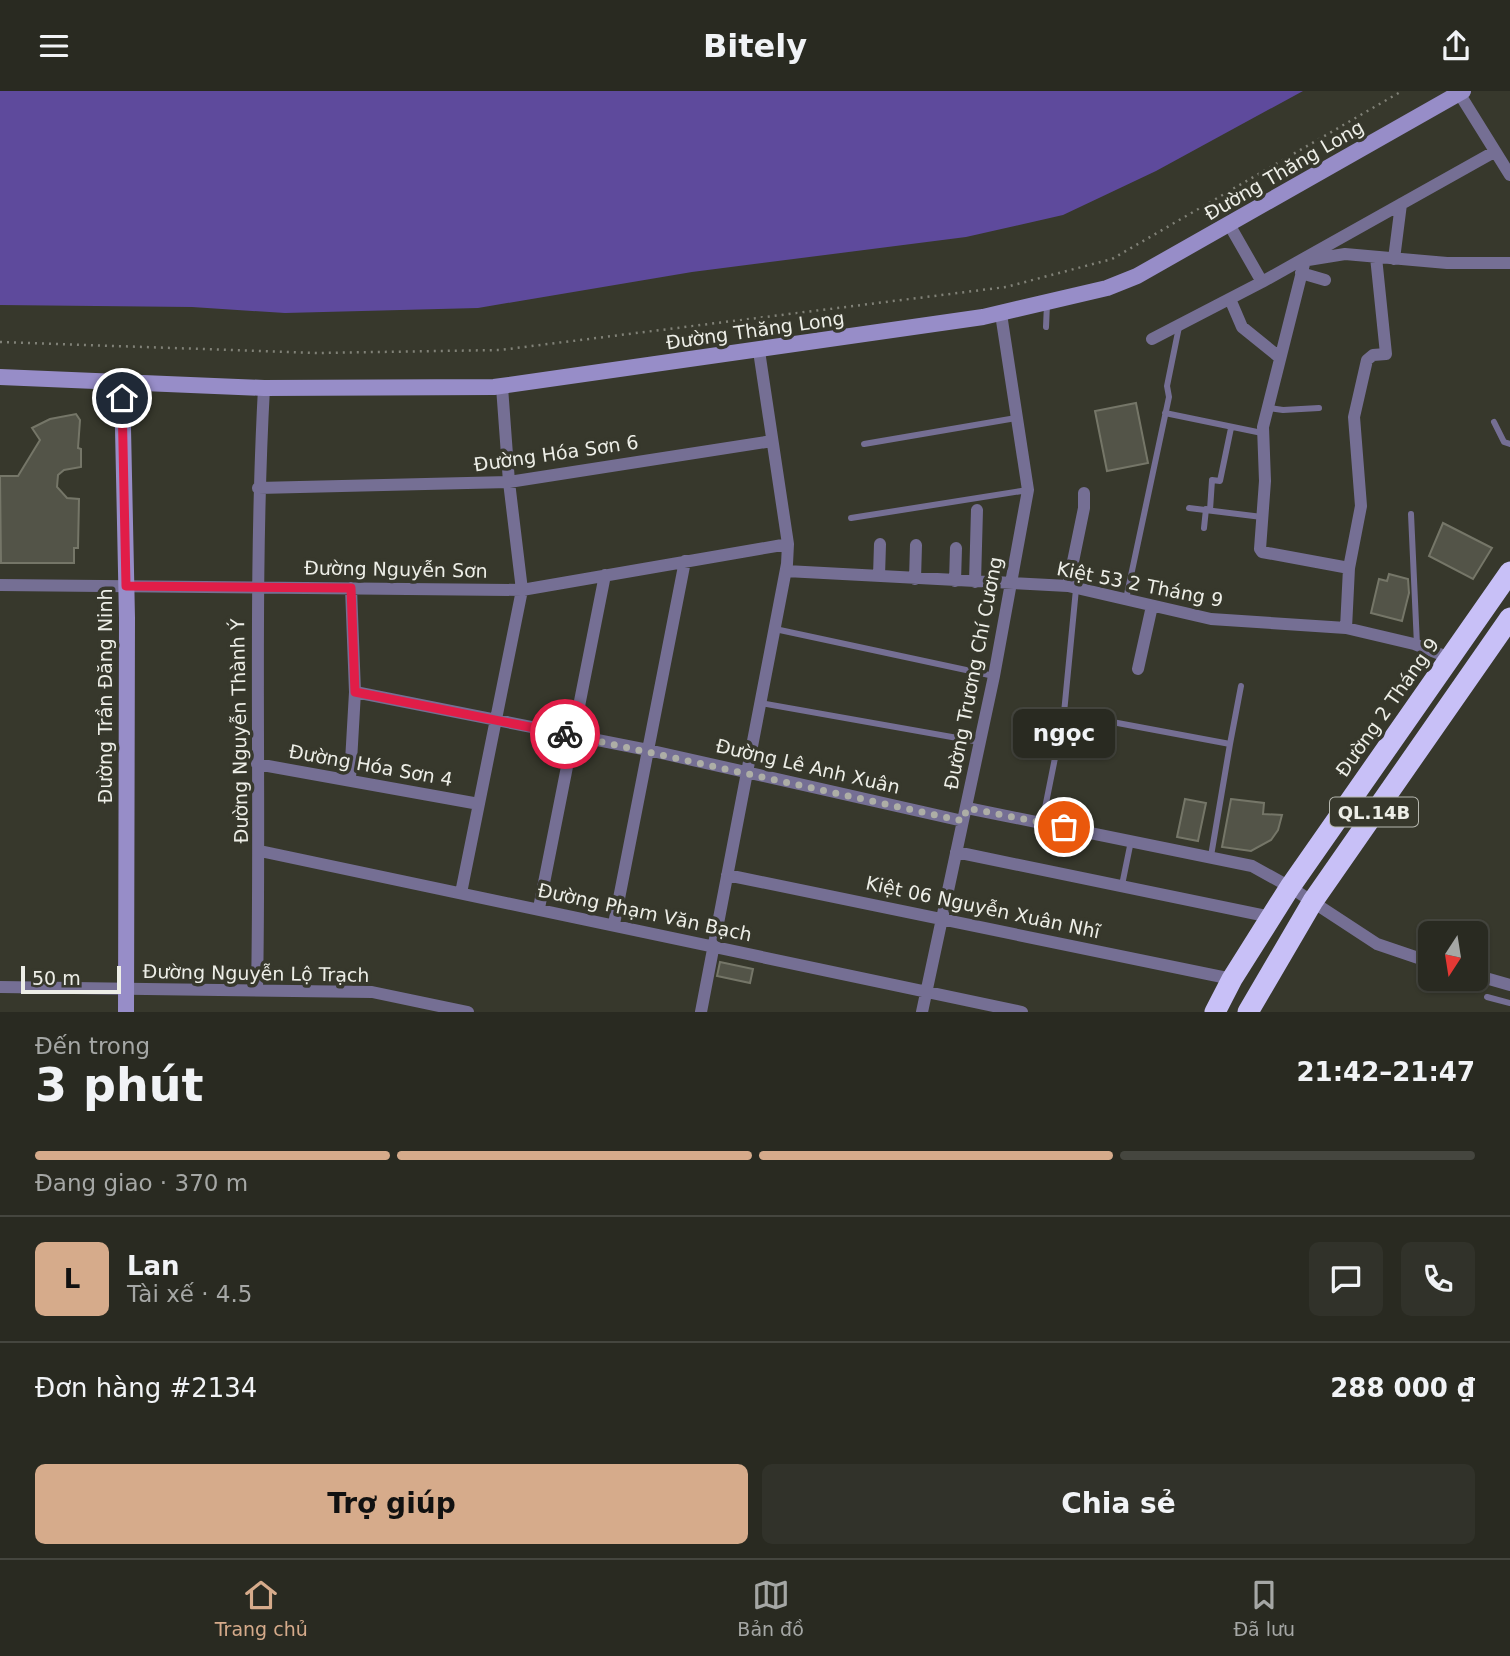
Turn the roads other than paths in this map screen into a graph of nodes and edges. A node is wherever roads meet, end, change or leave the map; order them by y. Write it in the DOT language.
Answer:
graph roads {
  1 [pos="1461,92"];
  2 [pos="1494,152"];
  3 [pos="1510,175"];
  4 [pos="1401,204"];
  5 [pos="1230,226"];
  6 [pos="1376,257"];
  7 [pos="1394,259"];
  8 [pos="1510,263"];
  9 [pos="1301,265"];
  10 [pos="1325,280"];
  11 [pos="1262,282"];
  12 [pos="1230,299"];
  13 [pos="1047,302"];
  14 [pos="1001,314"];
  15 [pos="1046,327"];
  16 [pos="1179,327"];
  17 [pos="1152,339"];
  18 [pos="759,351"];
  19 [pos="1279,357"];
  20 [pos="0,377"];
  21 [pos="122,381"];
  22 [pos="502,387"];
  23 [pos="264,388"];
  24 [pos="1267,408"];
  25 [pos="1319,408"];
  26 [pos="1165,413"];
  27 [pos="1016,418"];
  28 [pos="1493,422"];
  29 [pos="1231,428"];
  30 [pos="1263,433"];
  31 [pos="772,441"];
  32 [pos="864,444"];
  33 [pos="1510,444"];
  34 [pos="509,482"];
  35 [pos="258,488"];
  36 [pos="1028,490"];
  37 [pos="1084,493"];
  38 [pos="1189,508"];
  39 [pos="977,510"];
  40 [pos="1208,510"];
  41 [pos="1411,514"];
  42 [pos="1262,517"];
  43 [pos="851,518"];
  44 [pos="1203,529"];
  45 [pos="788,544"];
  46 [pos="880,544"];
  47 [pos="916,545"];
  48 [pos="956,548"];
  49 [pos="685,561"];
  50 [pos="1349,568"];
  51 [pos="786,572"];
  52 [pos="1510,572"];
  53 [pos="605,575"];
  54 [pos="879,576"];
  55 [pos="915,579"];
  56 [pos="954,581"];
  57 [pos="975,582"];
  58 [pos="1011,584"];
  59 [pos="0,585"];
  60 [pos="126,586"];
  61 [pos="1072,586"];
  62 [pos="256,587"];
  63 [pos="351,588"];
  64 [pos="522,590"];
  65 [pos="1126,599"];
  66 [pos="1152,606"];
  67 [pos="1510,618"];
  68 [pos="1346,628"];
  69 [pos="775,629"];
  70 [pos="1417,645"];
  71 [pos="1450,657"];
  72 [pos="1138,669"];
  73 [pos="994,676"];
  74 [pos="1241,687"];
  75 [pos="355,692"];
  76 [pos="761,703"];
  77 [pos="1064,713"];
  78 [pos="497,720"];
  79 [pos="571,735"];
  80 [pos="980,742"];
  81 [pos="1230,744"];
  82 [pos="648,750"];
  83 [pos="257,764"];
  84 [pos="747,772"];
  85 [pos="350,779"];
  86 [pos="479,804"];
  87 [pos="967,808"];
  88 [pos="963,821"];
  89 [pos="1042,823"];
  90 [pos="1132,841"];
  91 [pos="260,851"];
  92 [pos="956,852"];
  93 [pos="1211,856"];
  94 [pos="727,875"];
  95 [pos="1122,885"];
  96 [pos="1290,887"];
  97 [pos="461,893"];
  98 [pos="1313,901"];
  99 [pos="539,908"];
  100 [pos="1271,916"];
  101 [pos="941,917"];
  102 [pos="614,924"];
  103 [pos="712,947"];
  104 [pos="1418,958"];
  105 [pos="1231,979"];
  106 [pos="1488,979"];
  107 [pos="1510,985"];
  108 [pos="0,987"];
  109 [pos="257,990"];
  110 [pos="126,991"];
  111 [pos="926,992"];
  112 [pos="1486,997"];
  113 [pos="1510,1003"];
  114 [pos="125,1012"];
  115 [pos="468,1012"];
  116 [pos="701,1012"];
  117 [pos="922,1012"];
  118 [pos="1023,1012"];
  119 [pos="1215,1012"];
  120 [pos="1248,1012"];
  1 -- 2 [label="street"];
  1 -- 5 [label="street, Đường Thăng Long"];
  2 -- 3 [label="street"];
  2 -- 4 [label="street"];
  4 -- 7 [label="street"];
  4 -- 9 [label="street"];
  5 -- 11 [label="street"];
  5 -- 13 [label="street, Đường Thăng Long"];
  6 -- 7 [label="street"];
  6 -- 9 [label="street"];
  6 -- 50 [label="street"];
  7 -- 8 [label="street"];
  9 -- 10 [label="street"];
  9 -- 11 [label="street"];
  9 -- 19 [label="street"];
  11 -- 12 [label="street"];
  12 -- 16 [label="street"];
  12 -- 19 [label="street"];
  13 -- 14 [label="street, Đường Thăng Long"];
  13 -- 15 [label="lane"];
  14 -- 18 [label="street, Đường Thăng Long"];
  14 -- 27 [label="street, Đường Trương Chí Cương"];
  16 -- 17 [label="street"];
  16 -- 26 [label="lane"];
  18 -- 22 [label="street, Đường Thăng Long"];
  18 -- 31 [label="street"];
  19 -- 24 [label="street"];
  20 -- 21 [label="street, Đường Thăng Long"];
  21 -- 23 [label="street, Đường Thăng Long"];
  21 -- 60 [label="street, Đường Trần Đăng Ninh"];
  22 -- 23 [label="street, Đường Thăng Long"];
  22 -- 34 [label="street"];
  23 -- 35 [label="street, Đường Nguyễn Thành Ý"];
  24 -- 25 [label="lane"];
  24 -- 30 [label="street"];
  26 -- 29 [label="lane"];
  26 -- 65 [label="lane"];
  27 -- 32 [label="lane"];
  27 -- 36 [label="street, Đường Trương Chí Cương"];
  28 -- 33 [label="lane"];
  29 -- 30 [label="lane"];
  29 -- 40 [label="lane"];
  30 -- 42 [label="street"];
  31 -- 34 [label="street, Đường Hóa Sơn 6"];
  31 -- 45 [label="street"];
  34 -- 35 [label="street, Đường Hóa Sơn 6"];
  34 -- 64 [label="street"];
  35 -- 62 [label="street, Đường Nguyễn Thành Ý"];
  36 -- 43 [label="lane"];
  36 -- 58 [label="street, Đường Trương Chí Cương"];
  37 -- 61 [label="street"];
  38 -- 40 [label="lane"];
  39 -- 57 [label="street"];
  40 -- 42 [label="lane"];
  40 -- 44 [label="lane"];
  41 -- 70 [label="lane"];
  42 -- 50 [label="street"];
  45 -- 49 [label="street, Đường Nguyễn Sơn"];
  45 -- 51 [label="street"];
  46 -- 54 [label="street"];
  47 -- 55 [label="street"];
  48 -- 56 [label="street"];
  49 -- 53 [label="street, Đường Nguyễn Sơn"];
  49 -- 82 [label="street"];
  50 -- 68 [label="street"];
  51 -- 54 [label="street, Kiệt 53 2 Tháng 9"];
  51 -- 69 [label="street"];
  52 -- 71 [label="highway, Đường 2 Tháng 9 / QL.14B"];
  53 -- 64 [label="street, Đường Nguyễn Sơn"];
  53 -- 79 [label="street"];
  54 -- 55 [label="street, Kiệt 53 2 Tháng 9"];
  55 -- 56 [label="street, Kiệt 53 2 Tháng 9"];
  56 -- 57 [label="street, Kiệt 53 2 Tháng 9"];
  57 -- 58 [label="street, Kiệt 53 2 Tháng 9"];
  58 -- 61 [label="street, Kiệt 53 2 Tháng 9"];
  58 -- 73 [label="street, Đường Trương Chí Cương"];
  59 -- 60 [label="street, Đường Nguyễn Sơn"];
  60 -- 62 [label="street, Đường Nguyễn Sơn"];
  60 -- 110 [label="street, Đường Trần Đăng Ninh"];
  61 -- 65 [label="street, Kiệt 53 2 Tháng 9"];
  61 -- 77 [label="lane"];
  62 -- 63 [label="street, Đường Nguyễn Sơn"];
  62 -- 83 [label="street, Đường Nguyễn Thành Ý"];
  63 -- 64 [label="street, Đường Nguyễn Sơn"];
  63 -- 75 [label="street"];
  64 -- 78 [label="street"];
  65 -- 66 [label="street, Kiệt 53 2 Tháng 9"];
  66 -- 68 [label="street, Kiệt 53 2 Tháng 9"];
  66 -- 72 [label="street"];
  67 -- 98 [label="highway, QL.14B"];
  68 -- 70 [label="street, Kiệt 53 2 Tháng 9"];
  69 -- 73 [label="lane"];
  69 -- 76 [label="street"];
  70 -- 71 [label="street, Kiệt 53 2 Tháng 9"];
  71 -- 96 [label="highway, Đường 2 Tháng 9 / QL.14B"];
  73 -- 80 [label="street, Đường Trương Chí Cương"];
  74 -- 81 [label="lane"];
  75 -- 78 [label="street, Đường Lê Anh Xuân"];
  75 -- 85 [label="street"];
  76 -- 80 [label="lane"];
  76 -- 84 [label="street"];
  77 -- 81 [label="lane"];
  77 -- 89 [label="lane"];
  78 -- 79 [label="street, Đường Lê Anh Xuân"];
  78 -- 86 [label="street"];
  79 -- 82 [label="street, Đường Lê Anh Xuân"];
  79 -- 99 [label="street"];
  80 -- 87 [label="street, Đường Trương Chí Cương"];
  81 -- 93 [label="lane"];
  82 -- 84 [label="street, Đường Lê Anh Xuân"];
  82 -- 102 [label="street"];
  83 -- 85 [label="street, Đường Hóa Sơn 4"];
  83 -- 91 [label="street, Đường Nguyễn Thành Ý"];
  84 -- 88 [label="street, Đường Lê Anh Xuân"];
  84 -- 94 [label="street"];
  85 -- 86 [label="street, Đường Hóa Sơn 4"];
  86 -- 97 [label="street"];
  87 -- 88 [label="street"];
  87 -- 89 [label="street, Đường Trương Chí Cương"];
  88 -- 92 [label="street"];
  89 -- 90 [label="street, Đường Trương Chí Cương"];
  90 -- 93 [label="street, Đường Trương Chí Cương"];
  90 -- 95 [label="lane"];
  91 -- 97 [label="street, Đường Phạm Văn Bạch"];
  91 -- 109 [label="street, Đường Nguyễn Thành Ý"];
  92 -- 95 [label="street"];
  92 -- 101 [label="street"];
  93 -- 96 [label="street, Đường Trương Chí Cương"];
  94 -- 101 [label="street, Kiệt 06 Nguyễn Xuân Nhĩ"];
  94 -- 103 [label="street"];
  95 -- 100 [label="street"];
  96 -- 98 [label="street, Đường Trương Chí Cương"];
  96 -- 100 [label="highway, Đường 2 Tháng 9 / QL.14B"];
  97 -- 99 [label="street, Đường Phạm Văn Bạch"];
  98 -- 104 [label="street, Đường Trương Chí Cương"];
  98 -- 120 [label="highway, QL.14B"];
  99 -- 102 [label="street, Đường Phạm Văn Bạch"];
  100 -- 105 [label="highway, Đường 2 Tháng 9 / QL.14B"];
  101 -- 105 [label="street, Kiệt 06 Nguyễn Xuân Nhĩ"];
  101 -- 111 [label="street"];
  102 -- 103 [label="street, Đường Phạm Văn Bạch"];
  103 -- 111 [label="street, Đường Phạm Văn Bạch"];
  103 -- 116 [label="street"];
  105 -- 119 [label="highway, Đường 2 Tháng 9 / QL.14B"];
  106 -- 107 [label="street"];
  108 -- 110 [label="street, Đường Nguyễn Lộ Trạch"];
  109 -- 110 [label="street, Đường Nguyễn Lộ Trạch"];
  109 -- 115 [label="street, Đường Nguyễn Lộ Trạch"];
  110 -- 114 [label="street, Đường Trần Đăng Ninh"];
  111 -- 117 [label="street"];
  111 -- 118 [label="street, Đường Phạm Văn Bạch"];
  112 -- 113 [label="lane"];
}
